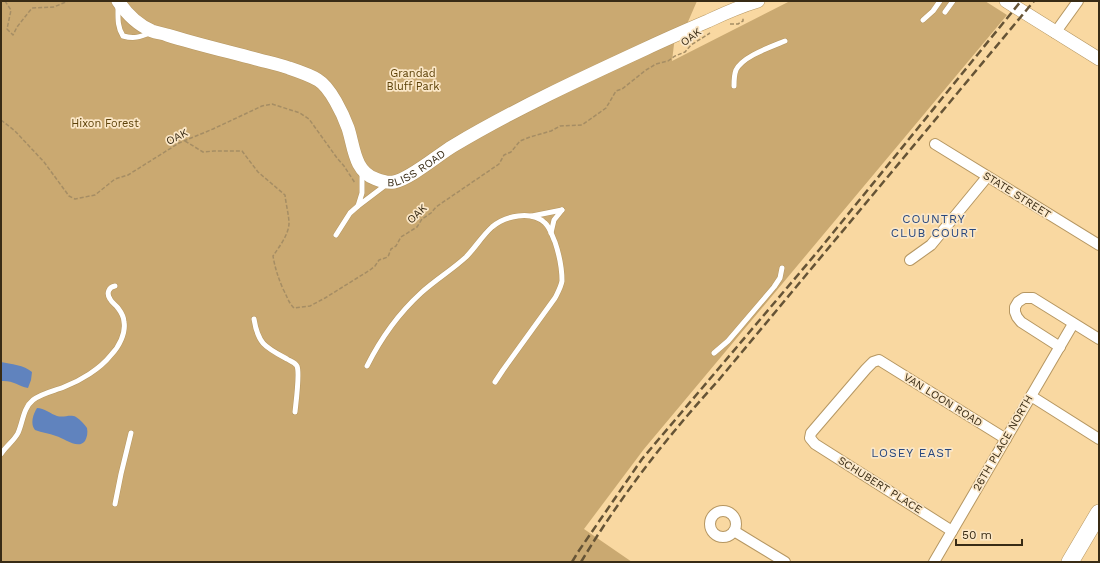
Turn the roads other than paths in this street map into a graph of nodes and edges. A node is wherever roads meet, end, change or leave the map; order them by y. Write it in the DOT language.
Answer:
graph roads {
  1 [pos="758,1"];
  2 [pos="940,1"];
  3 [pos="953,1"];
  4 [pos="1006,1"];
  5 [pos="1078,1"];
  6 [pos="118,2"];
  7 [pos="945,12"];
  8 [pos="923,20"];
  9 [pos="153,31"];
  10 [pos="1055,32"];
  11 [pos="785,42"];
  12 [pos="1099,59"];
  13 [pos="734,86"];
  14 [pos="935,144"];
  15 [pos="362,169"];
  16 [pos="988,177"];
  17 [pos="389,182"];
  18 [pos="358,206"];
  19 [pos="529,216"];
  20 [pos="551,233"];
  21 [pos="336,235"];
  22 [pos="1099,245"];
  23 [pos="910,260"];
  24 [pos="782,268"];
  25 [pos="115,286"];
  26 [pos="254,319"];
  27 [pos="1073,324"];
  28 [pos="1099,339"];
  29 [pos="1060,346"];
  30 [pos="714,353"];
  31 [pos="367,366"];
  32 [pos="495,382"];
  33 [pos="1031,396"];
  34 [pos="295,412"];
  35 [pos="131,433"];
  36 [pos="810,438"];
  37 [pos="1099,438"];
  38 [pos="1006,439"];
  39 [pos="1,454"];
  40 [pos="115,504"];
  41 [pos="1099,513"];
  42 [pos="734,531"];
  43 [pos="952,531"];
  44 [pos="785,562"];
  45 [pos="934,562"];
  46 [pos="1070,562"];
  1 -- 17 [label="street, BLISS ROAD"];
  2 -- 8 [label="lane"];
  3 -- 7 [label="lane"];
  4 -- 10 [label="street"];
  5 -- 10 [label="street"];
  6 -- 9 [label="street"];
  6 -- 9 [label="lane"];
  9 -- 15 [label="street"];
  10 -- 12 [label="street"];
  11 -- 13 [label="lane"];
  14 -- 16 [label="street, STATE STREET"];
  15 -- 17 [label="street, BLISS ROAD"];
  15 -- 18 [label="lane"];
  16 -- 22 [label="street, STATE STREET"];
  16 -- 23 [label="street"];
  17 -- 18 [label="lane"];
  18 -- 21 [label="lane"];
  19 -- 20 [label="lane"];
  19 -- 20 [label="lane"];
  19 -- 31 [label="lane"];
  20 -- 32 [label="lane"];
  24 -- 30 [label="lane"];
  25 -- 39 [label="lane"];
  26 -- 34 [label="lane"];
  27 -- 28 [label="street"];
  27 -- 29 [label="street, 26TH PLACE NORTH"];
  27 -- 29 [label="street"];
  29 -- 33 [label="street, 26TH PLACE NORTH"];
  33 -- 37 [label="street"];
  33 -- 38 [label="street, 26TH PLACE NORTH"];
  35 -- 40 [label="lane"];
  36 -- 38 [label="street, VAN LOON ROAD"];
  36 -- 43 [label="street, SCHUBERT PLACE"];
  38 -- 43 [label="street, 26TH PLACE NORTH"];
  41 -- 46 [label="main road"];
  42 -- 44 [label="street"];
  43 -- 45 [label="street, 26TH PLACE NORTH"];
}
